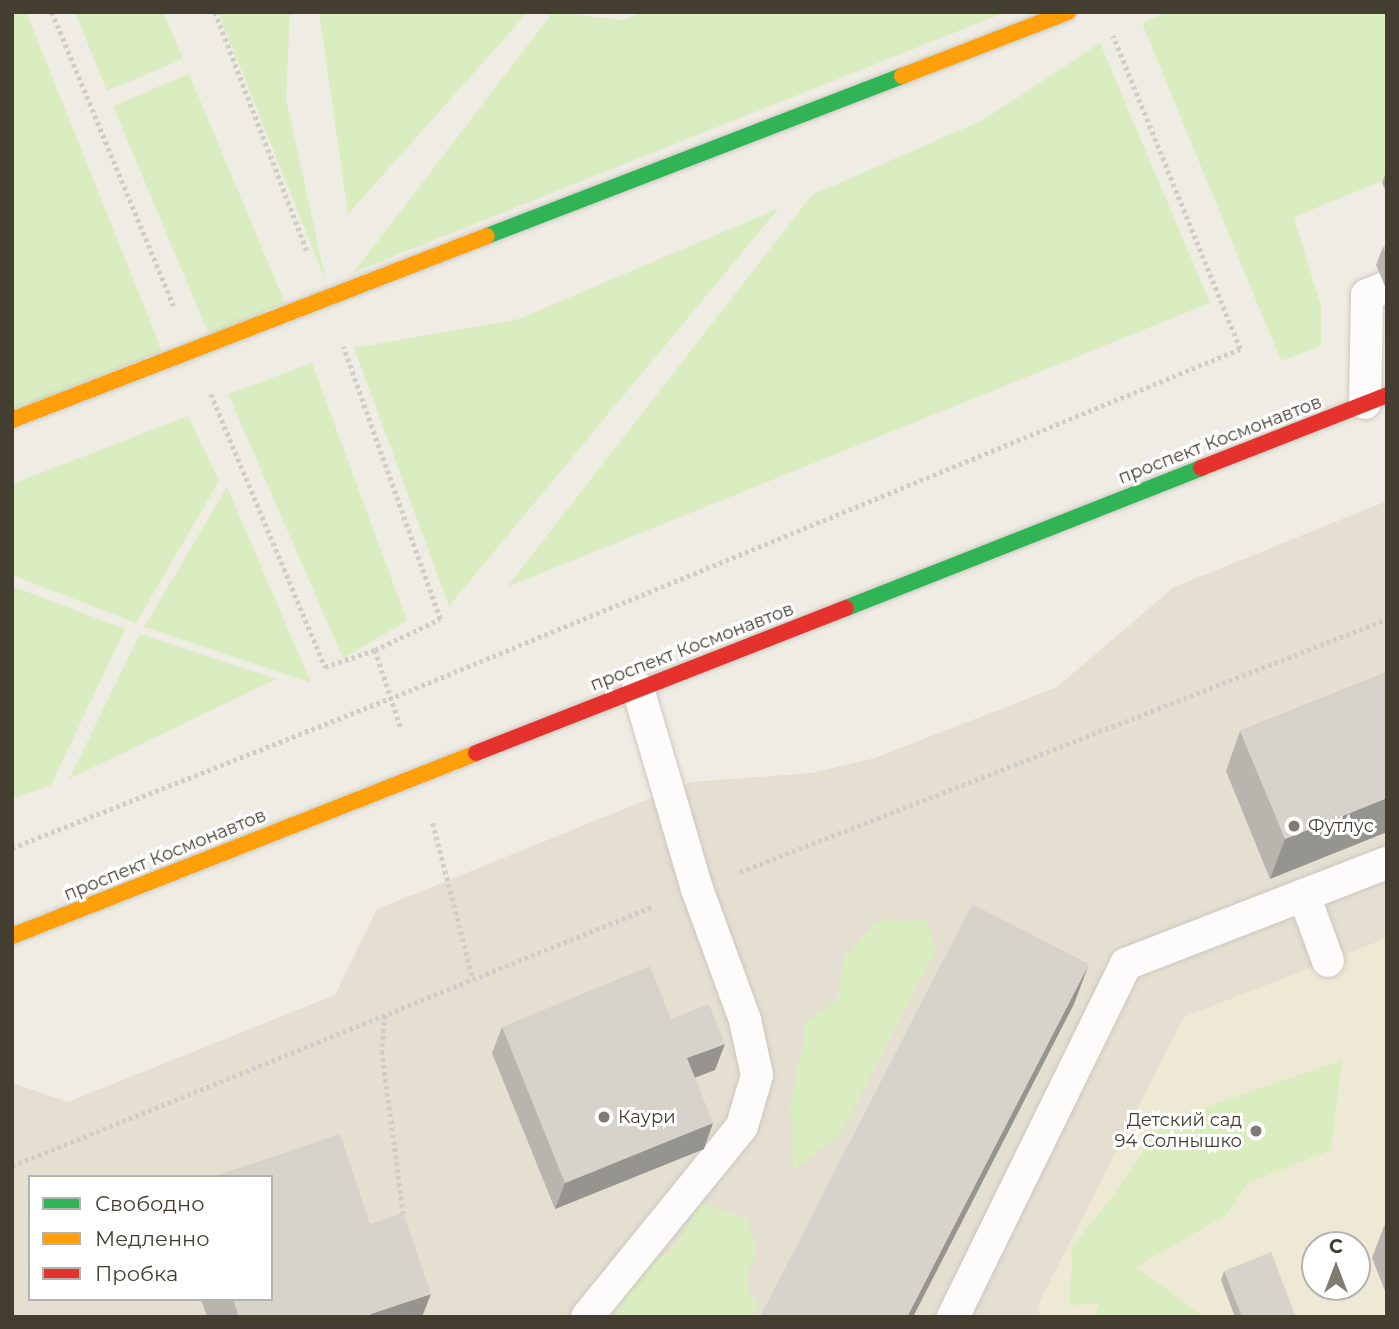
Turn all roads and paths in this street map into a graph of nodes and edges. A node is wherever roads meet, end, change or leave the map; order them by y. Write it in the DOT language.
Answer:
graph roads {
  1 [pos="52,12"];
  2 [pos="215,12"];
  3 [pos="1068,12"];
  4 [pos="1108,25"];
  5 [pos="1387,287"];
  6 [pos="327,300"];
  7 [pos="193,350"];
  8 [pos="348,361"];
  9 [pos="1376,399"];
  10 [pos="217,408"];
  11 [pos="12,420"];
  12 [pos="638,689"];
  13 [pos="12,848"];
  14 [pos="1387,863"];
  15 [pos="1304,895"];
  16 [pos="12,936"];
  17 [pos="1328,961"];
  18 [pos="385,1015"];
  19 [pos="405,1222"];
  20 [pos="587,1317"];
  21 [pos="953,1317"];
  1 -- 7 [label="path"];
  2 -- 6 [label="path"];
  3 -- 6 [label="main road"];
  4 -- 13 [label="path"];
  5 -- 9 [label="lane"];
  6 -- 7 [label="main road"];
  7 -- 11 [label="main road"];
  8 -- 10 [label="path"];
  9 -- 12 [label="main road, проспект Космонавтов"];
  12 -- 16 [label="main road, проспект Космонавтов"];
  12 -- 20 [label="lane"];
  14 -- 15 [label="lane"];
  15 -- 17 [label="lane"];
  15 -- 21 [label="lane"];
  18 -- 19 [label="path"];
}
